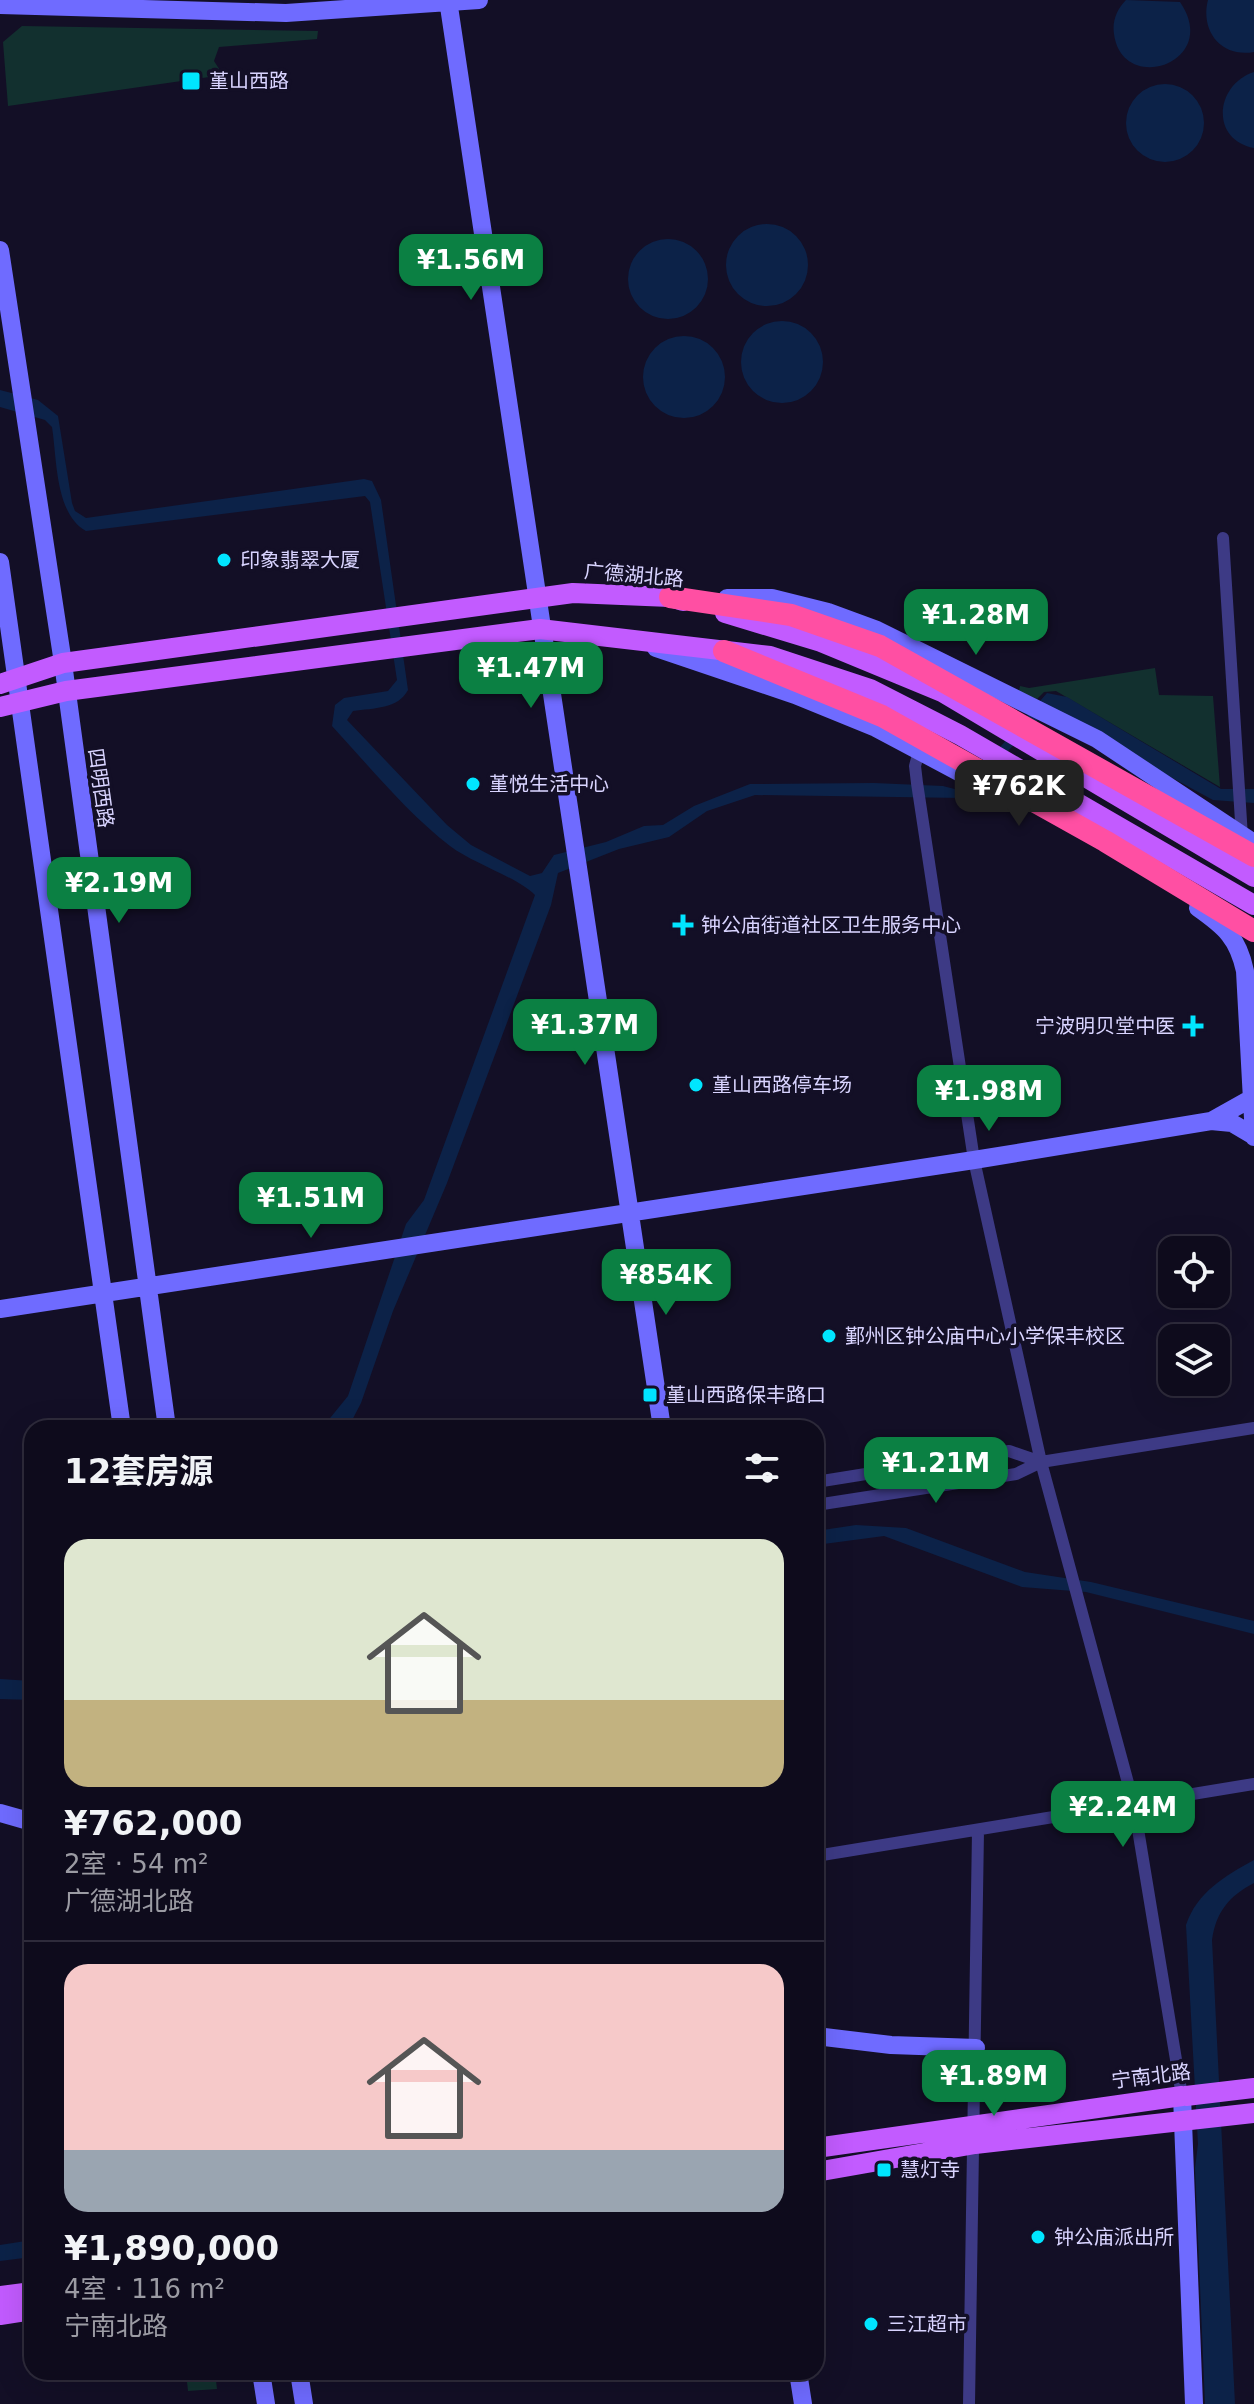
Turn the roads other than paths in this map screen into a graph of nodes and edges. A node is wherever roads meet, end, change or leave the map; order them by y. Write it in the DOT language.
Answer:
graph roads {
  1 [pos="479,0"];
  2 [pos="448,2"];
  3 [pos="0,5"];
  4 [pos="0,250"];
  5 [pos="1223,538"];
  6 [pos="0,562"];
  7 [pos="670,597"];
  8 [pos="536,599"];
  9 [pos="540,629"];
  10 [pos="638,642"];
  11 [pos="724,651"];
  12 [pos="63,663"];
  13 [pos="9,682"];
  14 [pos="66,691"];
  15 [pos="20,701"];
  16 [pos="0,707"];
  17 [pos="919,751"];
  18 [pos="1250,845"];
  19 [pos="1254,877"];
  20 [pos="1254,905"];
  21 [pos="1254,931"];
  22 [pos="1252,1098"];
  23 [pos="1211,1121"];
  24 [pos="1254,1137"];
  25 [pos="974,1160"];
  26 [pos="628,1213"];
  27 [pos="145,1286"];
  28 [pos="103,1293"];
  29 [pos="0,1309"];
  30 [pos="121,1420"];
  31 [pos="166,1420"];
  32 [pos="661,1420"];
  33 [pos="1254,1428"];
  34 [pos="1041,1462"];
  35 [pos="824,1481"];
  36 [pos="824,1504"];
  37 [pos="1254,1784"];
  38 [pos="1134,1805"];
  39 [pos="0,1813"];
  40 [pos="24,1820"];
  41 [pos="978,1831"];
  42 [pos="824,1855"];
  43 [pos="824,2037"];
  44 [pos="976,2048"];
  45 [pos="1254,2088"];
  46 [pos="1184,2096"];
  47 [pos="1254,2113"];
  48 [pos="1185,2120"];
  49 [pos="976,2123"];
  50 [pos="975,2144"];
  51 [pos="824,2147"];
  52 [pos="824,2171"];
  53 [pos="24,2293"];
  54 [pos="0,2296"];
  55 [pos="24,2311"];
  56 [pos="0,2315"];
  57 [pos="262,2380"];
  58 [pos="300,2380"];
  59 [pos="799,2380"];
  60 [pos="266,2404"];
  61 [pos="304,2404"];
  62 [pos="803,2404"];
  63 [pos="969,2404"];
  64 [pos="1194,2404"];
  1 -- 2 [label="street"];
  2 -- 3 [label="street"];
  2 -- 8 [label="street"];
  4 -- 12 [label="street, 四明西路"];
  5 -- 18 [label="street"];
  6 -- 13 [label="street"];
  7 -- 8 [label="main road, 广德湖北路"];
  7 -- 18 [label="highway"];
  7 -- 18 [label="street"];
  7 -- 19 [label="main road, 广德湖北路"];
  8 -- 9 [label="street"];
  8 -- 12 [label="main road, 广德湖北路"];
  9 -- 10 [label="main road"];
  9 -- 14 [label="main road"];
  9 -- 26 [label="street"];
  10 -- 11 [label="main road"];
  10 -- 17 [label="street"];
  11 -- 20 [label="main road"];
  11 -- 21 [label="highway"];
  12 -- 13 [label="main road, 广德湖北路"];
  12 -- 14 [label="street, 四明西路"];
  13 -- 15 [label="street"];
  14 -- 15 [label="main road"];
  14 -- 27 [label="street, 四明西路"];
  15 -- 16 [label="main road"];
  15 -- 28 [label="street"];
  17 -- 22 [label="street"];
  17 -- 25 [label="street"];
  22 -- 23 [label="street"];
  22 -- 24 [label="street"];
  23 -- 24 [label="street"];
  23 -- 25 [label="street"];
  25 -- 26 [label="street"];
  25 -- 34 [label="street"];
  26 -- 27 [label="street"];
  26 -- 32 [label="street"];
  27 -- 28 [label="street"];
  27 -- 31 [label="street, 四明西路"];
  28 -- 29 [label="street"];
  28 -- 30 [label="street"];
  33 -- 34 [label="street"];
  34 -- 35 [label="street"];
  34 -- 36 [label="street"];
  34 -- 38 [label="street"];
  37 -- 38 [label="street"];
  38 -- 41 [label="street"];
  38 -- 46 [label="street"];
  39 -- 40 [label="street"];
  41 -- 42 [label="street"];
  41 -- 44 [label="street"];
  43 -- 44 [label="street"];
  44 -- 49 [label="street"];
  45 -- 46 [label="main road, 宁南北路"];
  46 -- 48 [label="street"];
  46 -- 49 [label="main road, 宁南北路"];
  47 -- 48 [label="main road"];
  48 -- 50 [label="main road"];
  48 -- 64 [label="street"];
  49 -- 50 [label="street"];
  49 -- 51 [label="main road, 宁南北路"];
  50 -- 52 [label="main road"];
  50 -- 63 [label="street"];
  53 -- 54 [label="main road"];
  55 -- 56 [label="main road"];
  57 -- 60 [label="street"];
  58 -- 61 [label="street"];
  59 -- 62 [label="street"];
}
